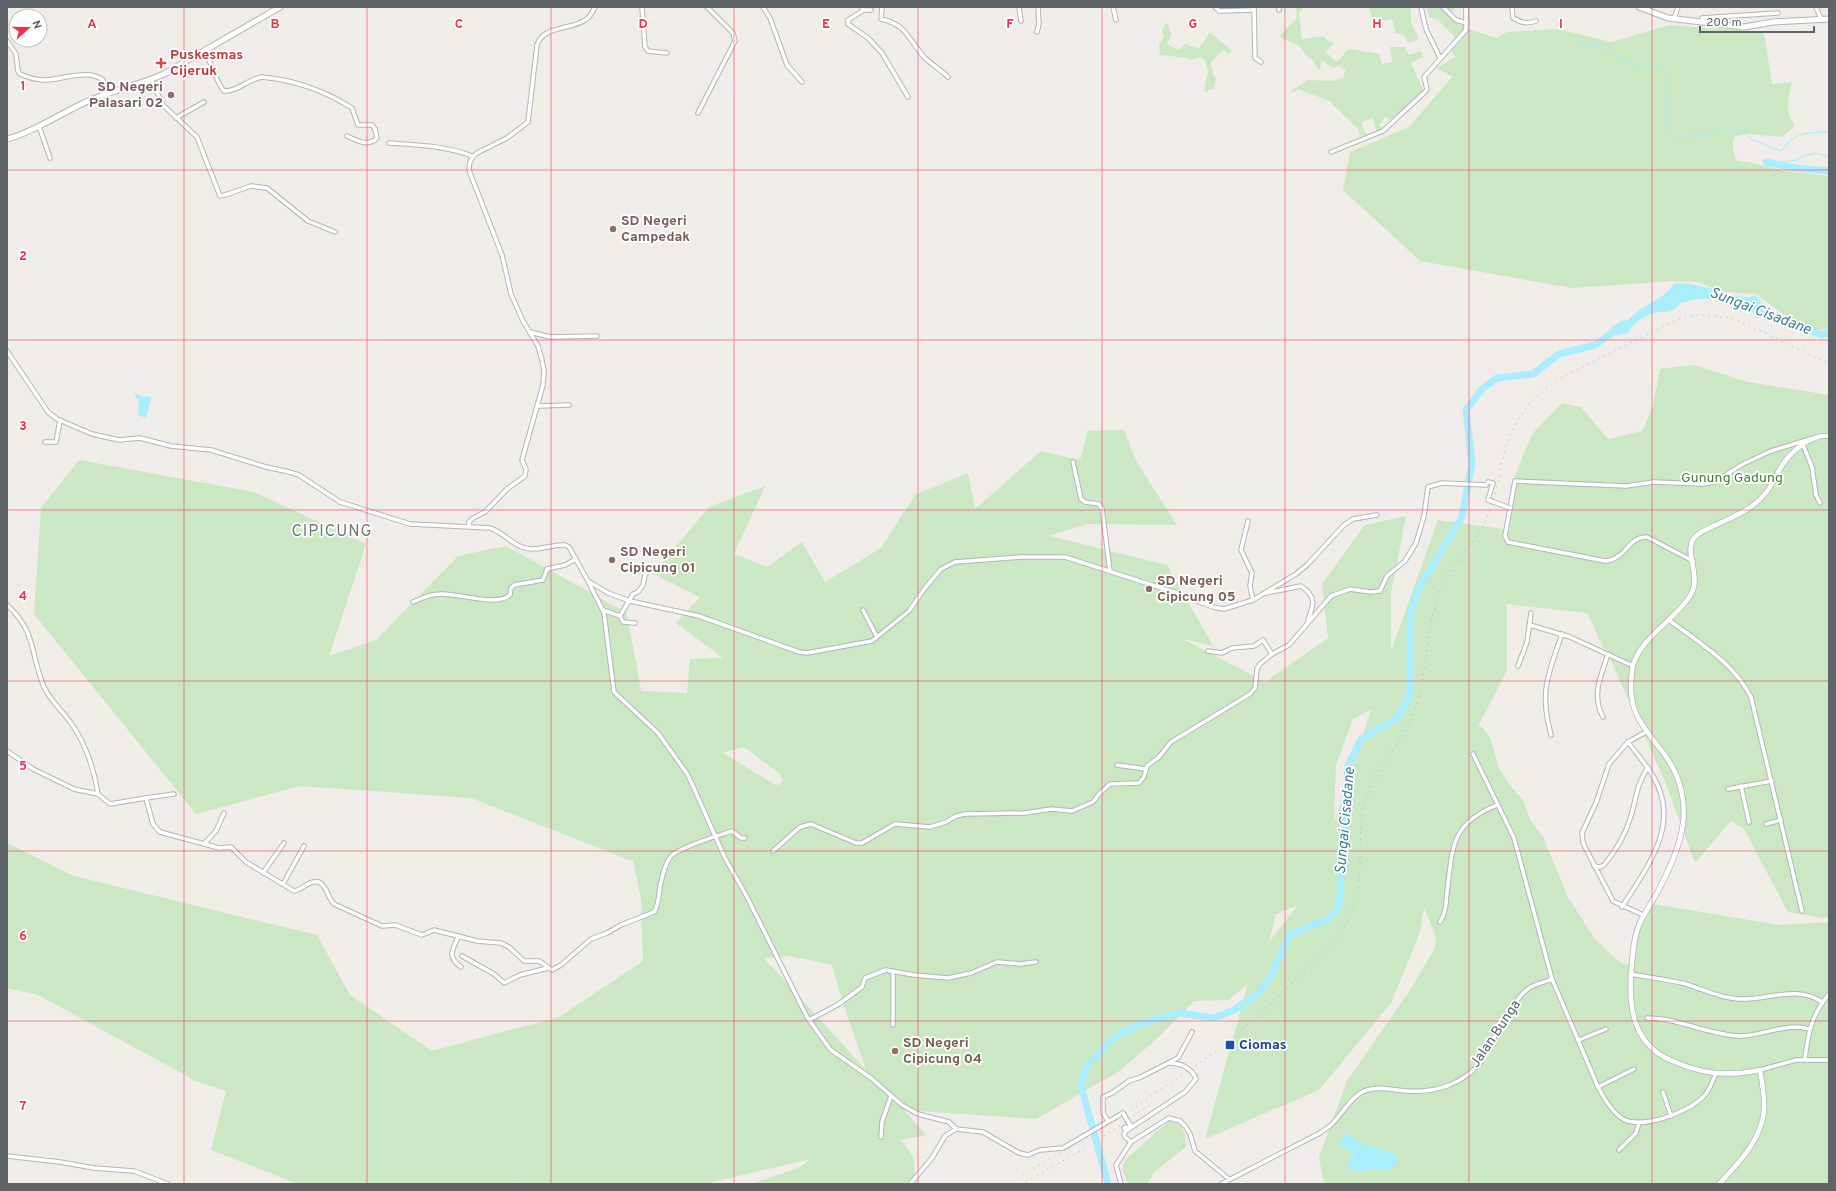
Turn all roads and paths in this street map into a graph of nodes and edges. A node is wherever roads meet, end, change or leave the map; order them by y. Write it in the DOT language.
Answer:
graph roads {
  1 [pos="280,7"];
  2 [pos="595,7"];
  3 [pos="642,7"];
  4 [pos="707,7"];
  5 [pos="763,7"];
  6 [pos="882,7"];
  7 [pos="1019,7"];
  8 [pos="1038,7"];
  9 [pos="1112,7"];
  10 [pos="1215,7"];
  11 [pos="1421,7"];
  12 [pos="1443,7"];
  13 [pos="1466,7"];
  14 [pos="1512,7"];
  15 [pos="1639,7"];
  16 [pos="1678,7"];
  17 [pos="1816,7"];
  18 [pos="1254,8"];
  19 [pos="862,9"];
  20 [pos="871,10"];
  21 [pos="1778,13"];
  22 [pos="1702,18"];
  23 [pos="1674,19"];
  24 [pos="1821,19"];
  25 [pos="1829,19"];
  26 [pos="1021,20"];
  27 [pos="1116,20"];
  28 [pos="1536,21"];
  29 [pos="1466,23"];
  30 [pos="1036,32"];
  31 [pos="7,41"];
  32 [pos="205,51"];
  33 [pos="667,53"];
  34 [pos="1440,58"];
  35 [pos="1261,62"];
  36 [pos="948,77"];
  37 [pos="151,80"];
  38 [pos="802,82"];
  39 [pos="107,93"];
  40 [pos="908,97"];
  41 [pos="204,102"];
  42 [pos="698,113"];
  43 [pos="176,118"];
  44 [pos="39,126"];
  45 [pos="347,136"];
  46 [pos="7,139"];
  47 [pos="389,143"];
  48 [pos="1331,152"];
  49 [pos="472,156"];
  50 [pos="50,158"];
  51 [pos="335,232"];
  52 [pos="530,332"];
  53 [pos="597,336"];
  54 [pos="7,351"];
  55 [pos="569,405"];
  56 [pos="537,406"];
  57 [pos="60,420"];
  58 [pos="1829,436"];
  59 [pos="1810,439"];
  60 [pos="46,442"];
  61 [pos="1803,445"];
  62 [pos="1073,462"];
  63 [pos="1820,503"];
  64 [pos="1510,508"];
  65 [pos="1377,515"];
  66 [pos="1248,521"];
  67 [pos="468,526"];
  68 [pos="576,559"];
  69 [pos="1693,561"];
  70 [pos="649,570"];
  71 [pos="1110,571"];
  72 [pos="588,581"];
  73 [pos="1263,594"];
  74 [pos="1253,600"];
  75 [pos="630,601"];
  76 [pos="413,602"];
  77 [pos="7,606"];
  78 [pos="603,610"];
  79 [pos="863,610"];
  80 [pos="1531,612"];
  81 [pos="620,616"];
  82 [pos="1669,620"];
  83 [pos="1308,622"];
  84 [pos="635,623"];
  85 [pos="1530,625"];
  86 [pos="1562,634"];
  87 [pos="877,637"];
  88 [pos="1208,651"];
  89 [pos="1272,654"];
  90 [pos="1608,654"];
  91 [pos="1518,666"];
  92 [pos="1633,666"];
  93 [pos="1603,717"];
  94 [pos="1646,732"];
  95 [pos="1551,735"];
  96 [pos="1628,742"];
  97 [pos="7,751"];
  98 [pos="1473,754"];
  99 [pos="1117,765"];
  100 [pos="1648,767"];
  101 [pos="1146,769"];
  102 [pos="1772,781"];
  103 [pos="1741,786"];
  104 [pos="1728,789"];
  105 [pos="98,794"];
  106 [pos="174,794"];
  107 [pos="146,798"];
  108 [pos="1497,805"];
  109 [pos="224,813"];
  110 [pos="1781,820"];
  111 [pos="1750,822"];
  112 [pos="1766,824"];
  113 [pos="716,837"];
  114 [pos="745,838"];
  115 [pos="284,843"];
  116 [pos="204,844"];
  117 [pos="304,846"];
  118 [pos="773,851"];
  119 [pos="1594,866"];
  120 [pos="263,873"];
  121 [pos="283,884"];
  122 [pos="1622,907"];
  123 [pos="1802,911"];
  124 [pos="1643,915"];
  125 [pos="1440,922"];
  126 [pos="458,937"];
  127 [pos="462,956"];
  128 [pos="1036,962"];
  129 [pos="461,967"];
  130 [pos="548,968"];
  131 [pos="893,971"];
  132 [pos="1630,974"];
  133 [pos="1552,980"];
  134 [pos="1829,994"];
  135 [pos="1822,1002"];
  136 [pos="1647,1018"];
  137 [pos="809,1020"];
  138 [pos="893,1025"];
  139 [pos="1606,1029"];
  140 [pos="1809,1029"];
  141 [pos="1192,1032"];
  142 [pos="1579,1040"];
  143 [pos="1806,1058"];
  144 [pos="1829,1060"];
  145 [pos="1166,1063"];
  146 [pos="1634,1069"];
  147 [pos="1760,1070"];
  148 [pos="1716,1074"];
  149 [pos="1598,1087"];
  150 [pos="1663,1092"];
  151 [pos="891,1096"];
  152 [pos="1671,1116"];
  153 [pos="1107,1122"];
  154 [pos="1639,1123"];
  155 [pos="956,1129"];
  156 [pos="1126,1131"];
  157 [pos="881,1137"];
  158 [pos="1131,1142"];
  159 [pos="1619,1150"];
  160 [pos="7,1156"];
  161 [pos="1229,1179"];
  162 [pos="168,1184"];
  163 [pos="910,1184"];
  164 [pos="1121,1184"];
  165 [pos="1221,1184"];
  166 [pos="1720,1184"];
  1 -- 32 [label="main road"];
  2 -- 49 [label="street"];
  3 -- 33 [label="street"];
  4 -- 42 [label="street"];
  5 -- 38 [label="street"];
  6 -- 36 [label="street"];
  7 -- 26 [label="street"];
  8 -- 30 [label="street"];
  9 -- 27 [label="street"];
  10 -- 18 [label="street"];
  11 -- 34 [label="street"];
  12 -- 29 [label="street"];
  13 -- 29 [label="street"];
  14 -- 28 [label="street"];
  15 -- 23 [label="main road"];
  16 -- 23 [label="street"];
  17 -- 24 [label="street"];
  18 -- 35 [label="street"];
  19 -- 20 [label="street"];
  19 -- 40 [label="street"];
  21 -- 22 [label="street"];
  23 -- 24 [label="main road"];
  24 -- 25 [label="main road"];
  29 -- 34 [label="street"];
  31 -- 39 [label="street"];
  32 -- 37 [label="main road"];
  32 -- 45 [label="street"];
  34 -- 48 [label="street"];
  37 -- 39 [label="main road"];
  37 -- 43 [label="street"];
  39 -- 44 [label="main road"];
  41 -- 43 [label="street"];
  43 -- 51 [label="street"];
  44 -- 46 [label="main road"];
  44 -- 50 [label="street"];
  47 -- 49 [label="street"];
  49 -- 52 [label="street"];
  52 -- 53 [label="street"];
  52 -- 56 [label="street"];
  54 -- 57 [label="street"];
  55 -- 56 [label="street"];
  56 -- 67 [label="street"];
  57 -- 60 [label="street"];
  57 -- 67 [label="street"];
  58 -- 59 [label="street"];
  59 -- 61 [label="street"];
  59 -- 64 [label="street"];
  61 -- 63 [label="street"];
  61 -- 69 [label="street"];
  62 -- 71 [label="street"];
  64 -- 69 [label="street"];
  64 -- 83 [label="street, bridge"];
  65 -- 73 [label="street"];
  66 -- 74 [label="street"];
  67 -- 68 [label="street"];
  68 -- 72 [label="street"];
  68 -- 76 [label="street"];
  69 -- 82 [label="street"];
  70 -- 75 [label="street"];
  71 -- 74 [label="street"];
  71 -- 87 [label="street"];
  72 -- 75 [label="street"];
  72 -- 78 [label="street"];
  73 -- 74 [label="street"];
  73 -- 83 [label="street"];
  75 -- 81 [label="street"];
  75 -- 87 [label="street"];
  77 -- 105 [label="street"];
  78 -- 81 [label="street"];
  78 -- 113 [label="street"];
  79 -- 87 [label="street"];
  80 -- 85 [label="street"];
  81 -- 84 [label="street"];
  82 -- 92 [label="street"];
  82 -- 102 [label="street"];
  83 -- 89 [label="street"];
  85 -- 86 [label="street"];
  85 -- 91 [label="street"];
  86 -- 90 [label="street"];
  86 -- 95 [label="street"];
  88 -- 89 [label="street"];
  89 -- 101 [label="street"];
  90 -- 92 [label="street"];
  90 -- 93 [label="street"];
  92 -- 94 [label="street"];
  94 -- 96 [label="street"];
  94 -- 124 [label="street"];
  96 -- 100 [label="street"];
  96 -- 119 [label="street"];
  97 -- 105 [label="street"];
  98 -- 108 [label="street"];
  99 -- 101 [label="street"];
  100 -- 119 [label="street"];
  100 -- 122 [label="street"];
  101 -- 118 [label="street"];
  102 -- 103 [label="street"];
  102 -- 110 [label="street"];
  103 -- 104 [label="street"];
  103 -- 111 [label="street"];
  105 -- 107 [label="street"];
  106 -- 107 [label="street"];
  107 -- 116 [label="street"];
  108 -- 125 [label="street"];
  108 -- 133 [label="street"];
  109 -- 116 [label="street"];
  110 -- 112 [label="street"];
  110 -- 123 [label="street"];
  113 -- 114 [label="street"];
  113 -- 130 [label="street"];
  113 -- 137 [label="street"];
  115 -- 120 [label="street"];
  116 -- 120 [label="street"];
  117 -- 121 [label="street"];
  119 -- 122 [label="street"];
  120 -- 121 [label="street"];
  121 -- 126 [label="street"];
  122 -- 124 [label="street"];
  124 -- 132 [label="street"];
  126 -- 129 [label="street"];
  126 -- 130 [label="street"];
  127 -- 130 [label="street"];
  128 -- 131 [label="street"];
  131 -- 137 [label="street"];
  131 -- 138 [label="street"];
  132 -- 135 [label="street"];
  132 -- 148 [label="street"];
  133 -- 142 [label="street"];
  133 -- 161 [label="street, Jalan Bunga"];
  134 -- 135 [label="street"];
  135 -- 140 [label="street"];
  136 -- 140 [label="street"];
  137 -- 151 [label="street"];
  139 -- 142 [label="street"];
  140 -- 143 [label="street"];
  141 -- 145 [label="street"];
  142 -- 149 [label="street"];
  143 -- 144 [label="street"];
  143 -- 147 [label="street"];
  145 -- 153 [label="street"];
  145 -- 156 [label="street"];
  146 -- 149 [label="street"];
  147 -- 148 [label="street"];
  147 -- 166 [label="street"];
  148 -- 152 [label="street"];
  149 -- 154 [label="street"];
  150 -- 152 [label="street"];
  151 -- 155 [label="street"];
  151 -- 157 [label="street"];
  152 -- 154 [label="street"];
  153 -- 155 [label="street"];
  153 -- 156 [label="street, bridge"];
  154 -- 159 [label="street"];
  155 -- 163 [label="street"];
  156 -- 158 [label="street"];
  158 -- 161 [label="street"];
  158 -- 164 [label="street"];
  160 -- 162 [label="street"];
  161 -- 165 [label="street, Jalan Bunga"];
}
